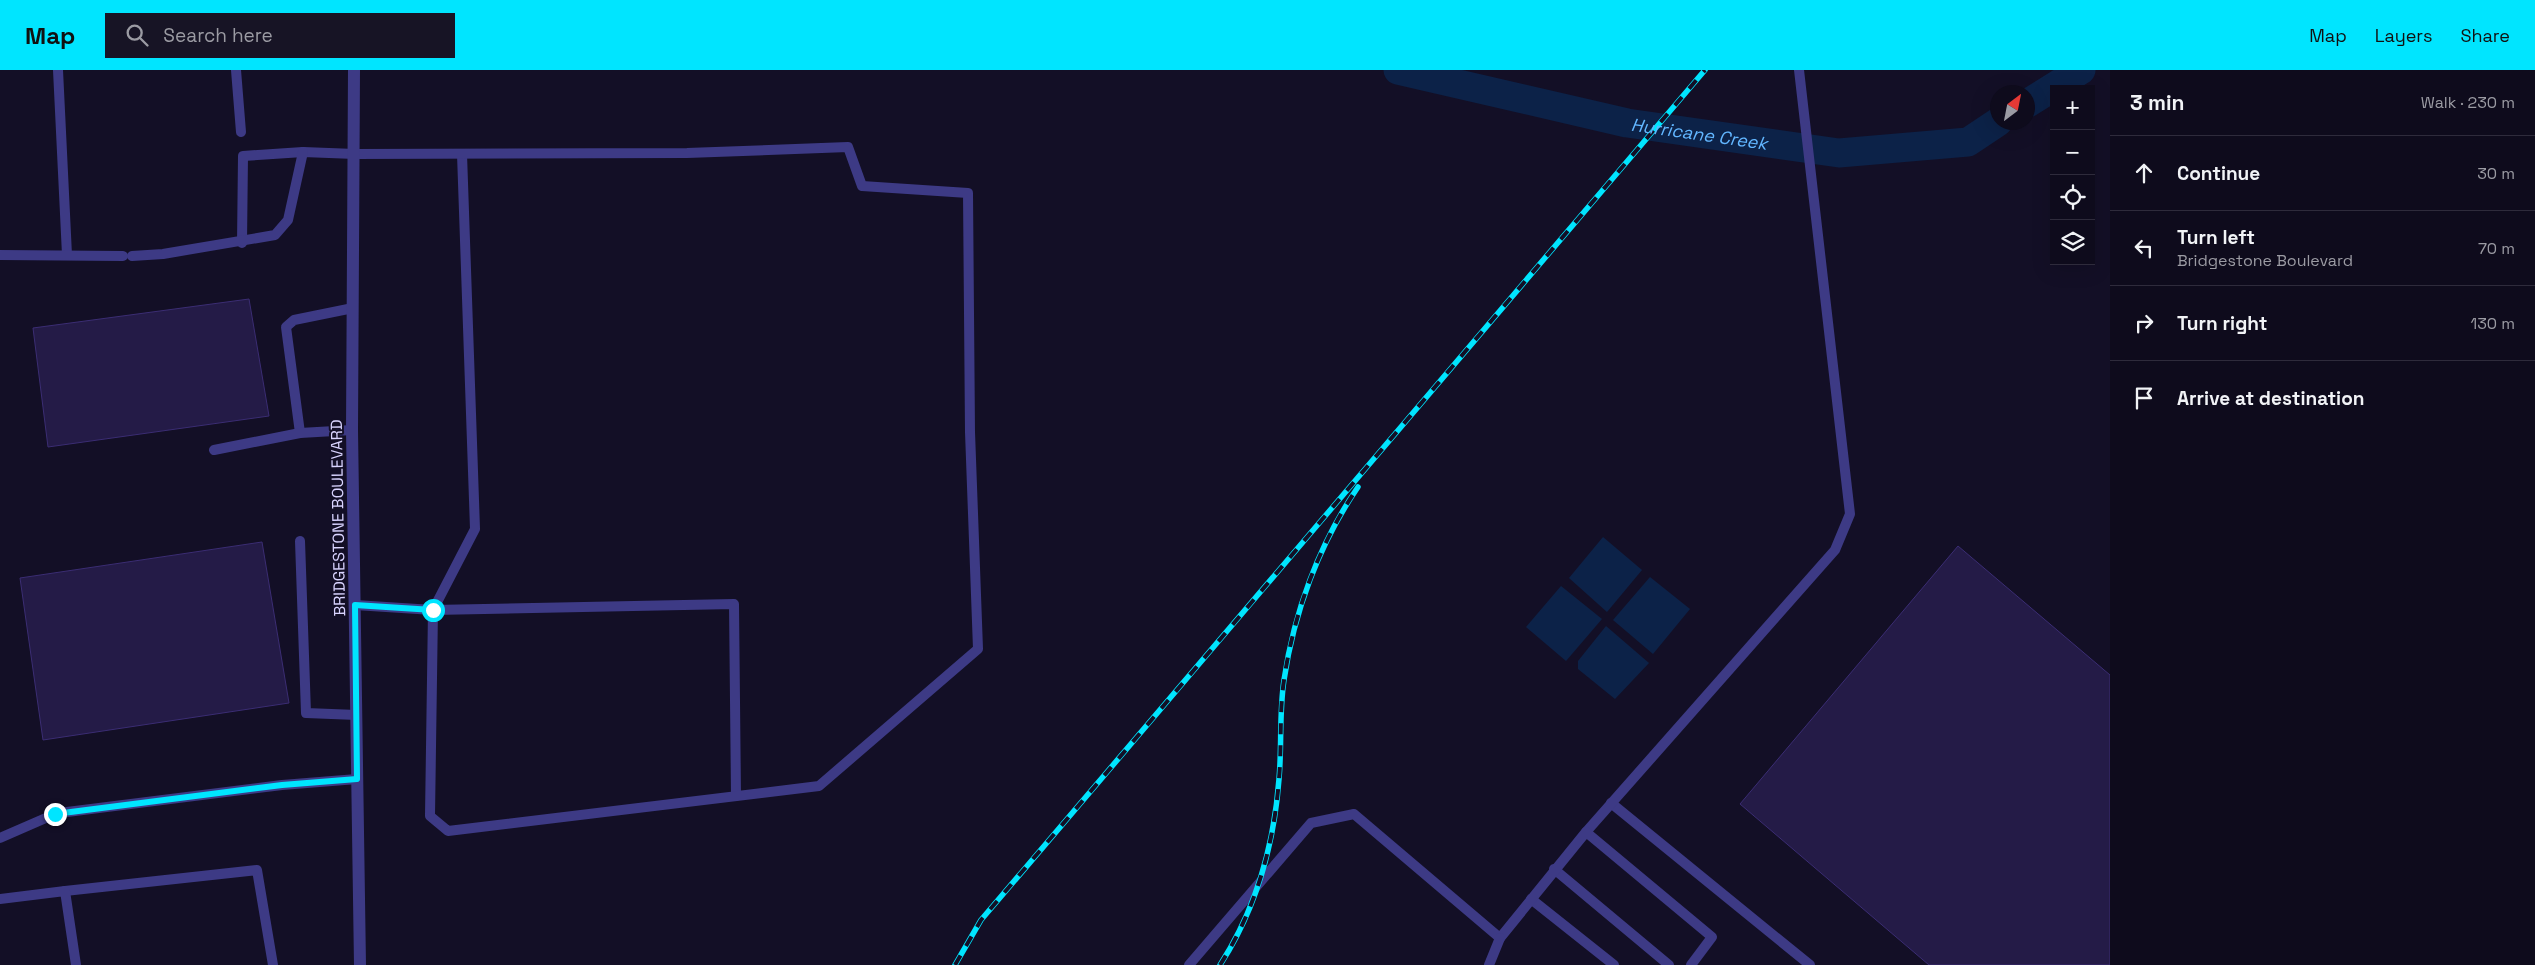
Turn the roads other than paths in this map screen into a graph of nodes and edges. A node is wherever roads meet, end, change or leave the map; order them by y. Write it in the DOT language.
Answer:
graph roads {
  1 [pos="58,70"];
  2 [pos="236,70"];
  3 [pos="354,70"];
  4 [pos="1799,70"];
  5 [pos="241,132"];
  6 [pos="303,152"];
  7 [pos="355,154"];
  8 [pos="462,154"];
  9 [pos="242,243"];
  10 [pos="0,255"];
  11 [pos="67,255"];
  12 [pos="354,308"];
  13 [pos="352,430"];
  14 [pos="300,433"];
  15 [pos="214,450"];
  16 [pos="300,541"];
  17 [pos="355,605"];
  18 [pos="433,610"];
  19 [pos="356,715"];
  20 [pos="357,779"];
  21 [pos="736,796"];
  22 [pos="1611,803"];
  23 [pos="1586,832"];
  24 [pos="0,838"];
  25 [pos="1554,869"];
  26 [pos="65,891"];
  27 [pos="0,899"];
  28 [pos="1531,899"];
  29 [pos="1500,938"];
  30 [pos="76,965"];
  31 [pos="273,965"];
  32 [pos="360,965"];
  33 [pos="1190,965"];
  34 [pos="1489,965"];
  35 [pos="1614,965"];
  36 [pos="1669,965"];
  37 [pos="1691,965"];
  38 [pos="1810,965"];
  1 -- 11 [label="lane"];
  2 -- 5 [label="lane"];
  3 -- 7 [label="street, BRIDGESTONE BOULEVARD"];
  4 -- 22 [label="lane"];
  6 -- 7 [label="lane"];
  6 -- 9 [label="lane"];
  6 -- 9 [label="lane"];
  7 -- 8 [label="lane"];
  7 -- 12 [label="street, BRIDGESTONE BOULEVARD"];
  8 -- 18 [label="lane"];
  8 -- 21 [label="lane"];
  9 -- 11 [label="lane"];
  10 -- 11 [label="lane"];
  12 -- 13 [label="street, BRIDGESTONE BOULEVARD"];
  12 -- 14 [label="lane"];
  13 -- 14 [label="lane"];
  13 -- 17 [label="street, BRIDGESTONE BOULEVARD"];
  14 -- 15 [label="lane"];
  16 -- 19 [label="lane"];
  17 -- 18 [label="lane"];
  17 -- 19 [label="street, BRIDGESTONE BOULEVARD"];
  18 -- 21 [label="lane"];
  18 -- 21 [label="lane"];
  19 -- 20 [label="street, BRIDGESTONE BOULEVARD"];
  20 -- 24 [label="lane"];
  20 -- 32 [label="street, BRIDGESTONE BOULEVARD"];
  22 -- 23 [label="lane"];
  22 -- 38 [label="lane"];
  23 -- 25 [label="lane"];
  23 -- 37 [label="lane"];
  25 -- 28 [label="lane"];
  25 -- 36 [label="lane"];
  26 -- 27 [label="lane"];
  26 -- 30 [label="lane"];
  26 -- 31 [label="lane"];
  28 -- 29 [label="lane"];
  28 -- 35 [label="lane"];
  29 -- 33 [label="lane"];
  29 -- 34 [label="lane"];
}
